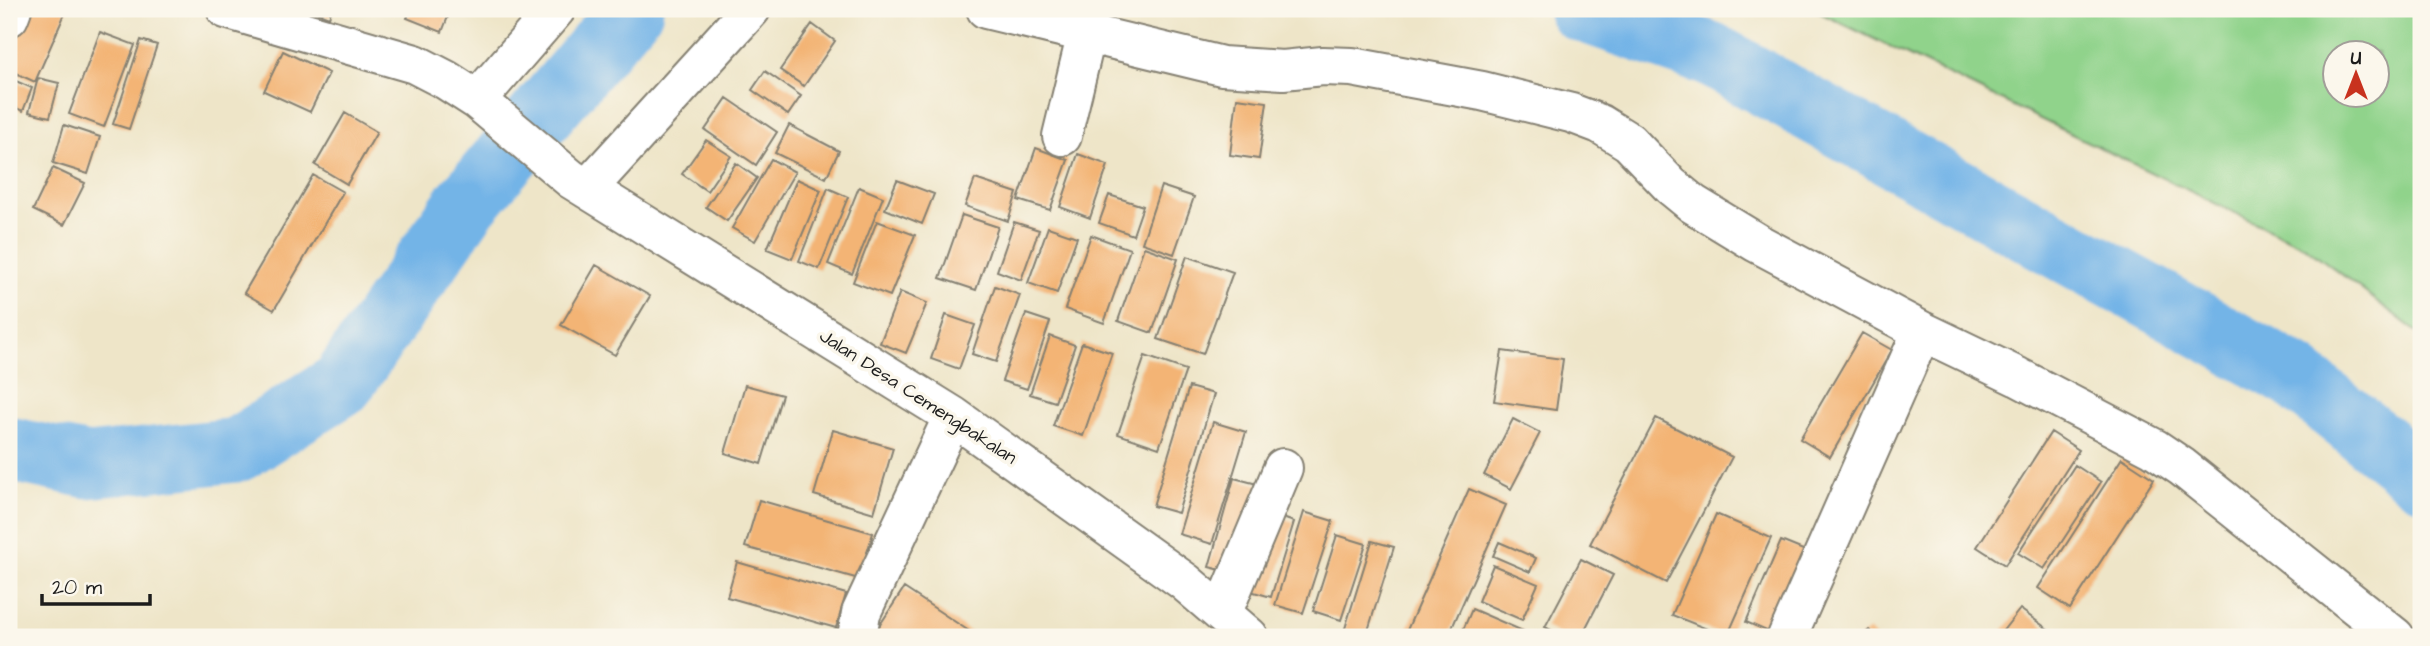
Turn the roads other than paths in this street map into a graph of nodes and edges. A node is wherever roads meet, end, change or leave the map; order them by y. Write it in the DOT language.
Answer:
graph roads {
  1 [pos="12,9"];
  2 [pos="226,9"];
  3 [pos="555,9"];
  4 [pos="751,9"];
  5 [pos="986,9"];
  6 [pos="9,17"];
  7 [pos="1087,33"];
  8 [pos="484,106"];
  9 [pos="1062,136"];
  10 [pos="579,184"];
  11 [pos="1922,331"];
  12 [pos="953,415"];
  13 [pos="1283,468"];
  14 [pos="1235,626"];
  15 [pos="857,637"];
  16 [pos="1787,637"];
  17 [pos="2395,637"];
  1 -- 6 [label="street"];
  2 -- 8 [label="street, Jalan Desa Cemengbakalan"];
  3 -- 8 [label="street"];
  4 -- 10 [label="street"];
  5 -- 7 [label="street"];
  7 -- 9 [label="street"];
  7 -- 11 [label="street"];
  8 -- 10 [label="street, Jalan Desa Cemengbakalan"];
  10 -- 12 [label="street, Jalan Desa Cemengbakalan"];
  11 -- 16 [label="street"];
  11 -- 17 [label="street"];
  12 -- 14 [label="street, Jalan Desa Cemengbakalan"];
  12 -- 15 [label="street"];
  13 -- 14 [label="street"];
}
